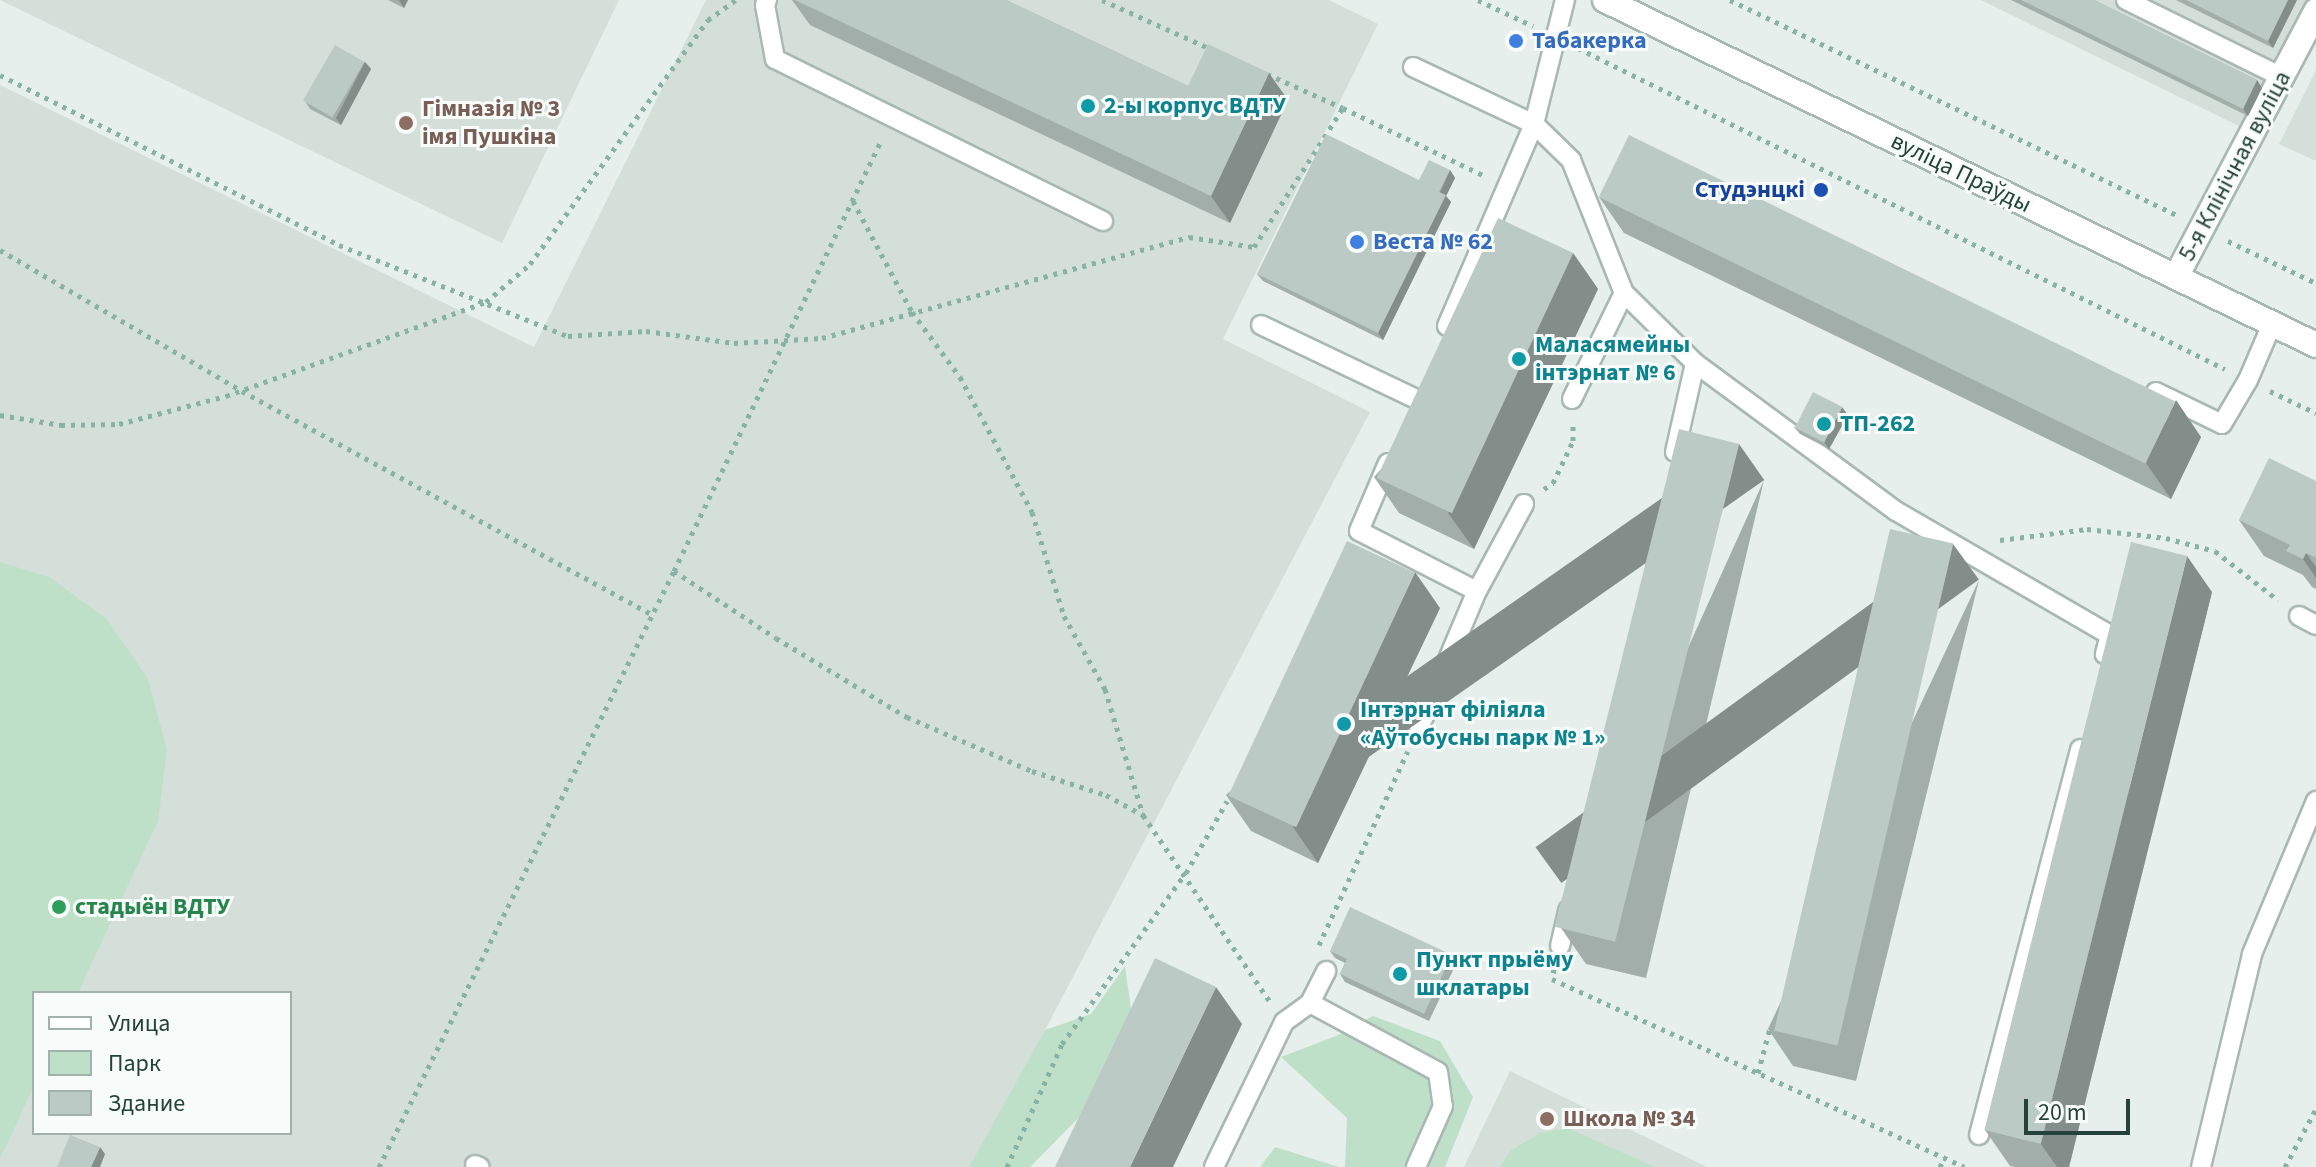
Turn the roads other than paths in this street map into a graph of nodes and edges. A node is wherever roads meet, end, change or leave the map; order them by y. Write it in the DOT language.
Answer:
graph roads {
  1 [pos="767,0"];
  2 [pos="1565,0"];
  3 [pos="1605,0"];
  4 [pos="2126,0"];
  5 [pos="2316,11"];
  6 [pos="1413,67"];
  7 [pos="2282,77"];
  8 [pos="1534,124"];
  9 [pos="1103,221"];
  10 [pos="2176,277"];
  11 [pos="1624,293"];
  12 [pos="2272,324"];
  13 [pos="1261,325"];
  14 [pos="1440,342"];
  15 [pos="2316,345"];
  16 [pos="1695,363"];
  17 [pos="2137,383"];
  18 [pos="1416,398"];
  19 [pos="1572,399"];
  20 [pos="1393,452"];
  21 [pos="1670,471"];
  22 [pos="1524,504"];
  23 [pos="1477,591"];
  24 [pos="2299,616"];
  25 [pos="2316,625"];
  26 [pos="2102,665"];
  27 [pos="2086,726"];
  28 [pos="1419,728"];
  29 [pos="2316,801"];
  30 [pos="1574,885"];
  31 [pos="1560,946"];
  32 [pos="1326,971"];
  33 [pos="1310,1003"];
  34 [pos="1979,1135"];
  35 [pos="1214,1167"];
  36 [pos="1416,1167"];
  37 [pos="2201,1167"];
  1 -- 9 [label="lane"];
  2 -- 8 [label="lane"];
  3 -- 10 [label="main road, вуліца Праўды"];
  4 -- 7 [label="lane"];
  5 -- 7 [label="main road, 5-я Клінічная вуліца"];
  6 -- 8 [label="lane"];
  7 -- 10 [label="main road, 5-я Клінічная вуліца"];
  8 -- 11 [label="lane"];
  8 -- 14 [label="lane"];
  10 -- 12 [label="main road, вуліца Праўды"];
  11 -- 16 [label="lane"];
  11 -- 19 [label="lane"];
  12 -- 15 [label="main road, вуліца Праўды"];
  12 -- 17 [label="lane"];
  13 -- 18 [label="lane"];
  16 -- 21 [label="lane"];
  16 -- 26 [label="lane"];
  20 -- 23 [label="lane"];
  22 -- 23 [label="lane"];
  23 -- 28 [label="lane"];
  24 -- 25 [label="lane"];
  27 -- 34 [label="lane"];
  29 -- 37 [label="lane"];
  30 -- 31 [label="lane"];
  32 -- 33 [label="lane"];
  33 -- 35 [label="lane"];
  33 -- 36 [label="lane"];
}
